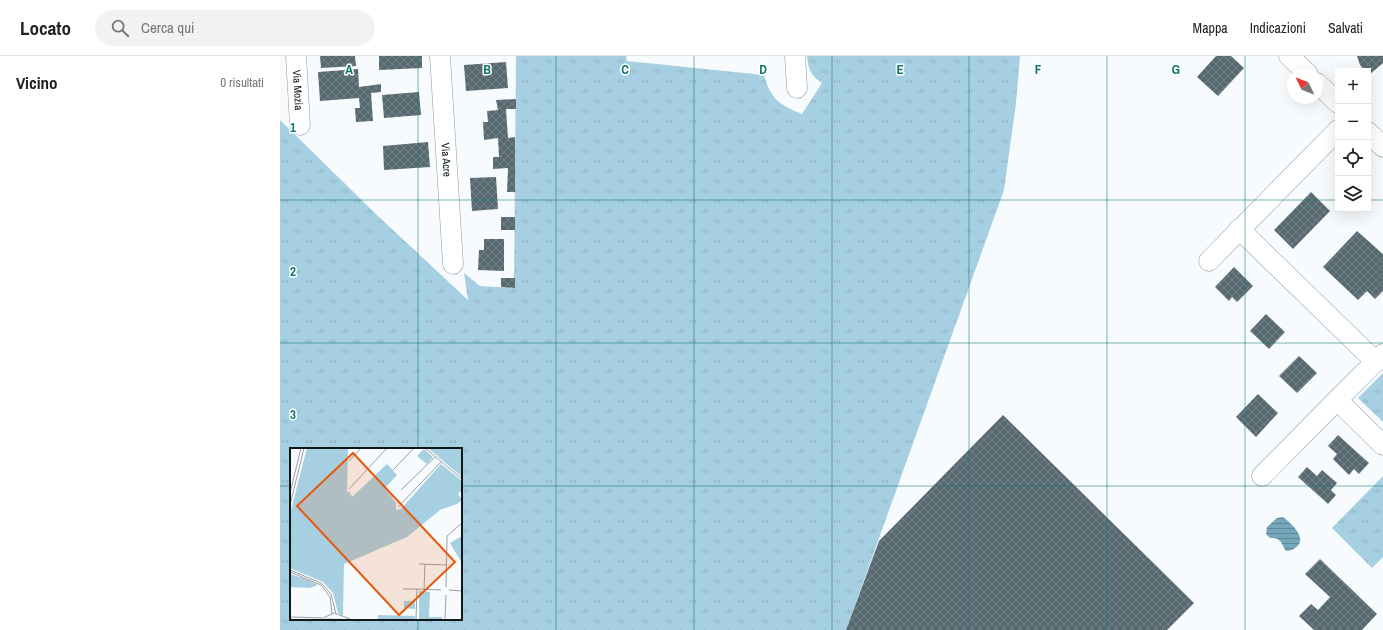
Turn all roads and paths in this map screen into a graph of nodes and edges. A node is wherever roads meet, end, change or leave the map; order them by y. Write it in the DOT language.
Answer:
graph roads {
  1 [pos="296,56"];
  2 [pos="440,56"];
  3 [pos="795,56"];
  4 [pos="1289,56"];
  5 [pos="1302,68"];
  6 [pos="797,88"];
  7 [pos="1323,89"];
  8 [pos="1335,100"];
  9 [pos="300,125"];
  10 [pos="1335,133"];
  11 [pos="1371,135"];
  12 [pos="1383,147"];
  13 [pos="1239,229"];
  14 [pos="1208,261"];
  15 [pos="453,264"];
  16 [pos="1379,358"];
  17 [pos="1337,400"];
  18 [pos="1383,445"];
  19 [pos="1262,476"];
  1 -- 9 [label="street, Via Mozia"];
  2 -- 15 [label="street, Via Acre"];
  3 -- 6 [label="street"];
  4 -- 5 [label="street"];
  7 -- 8 [label="street"];
  10 -- 13 [label="street"];
  11 -- 12 [label="street"];
  13 -- 14 [label="street"];
  13 -- 16 [label="street"];
  16 -- 17 [label="street"];
  17 -- 18 [label="street"];
  17 -- 19 [label="street"];
}
